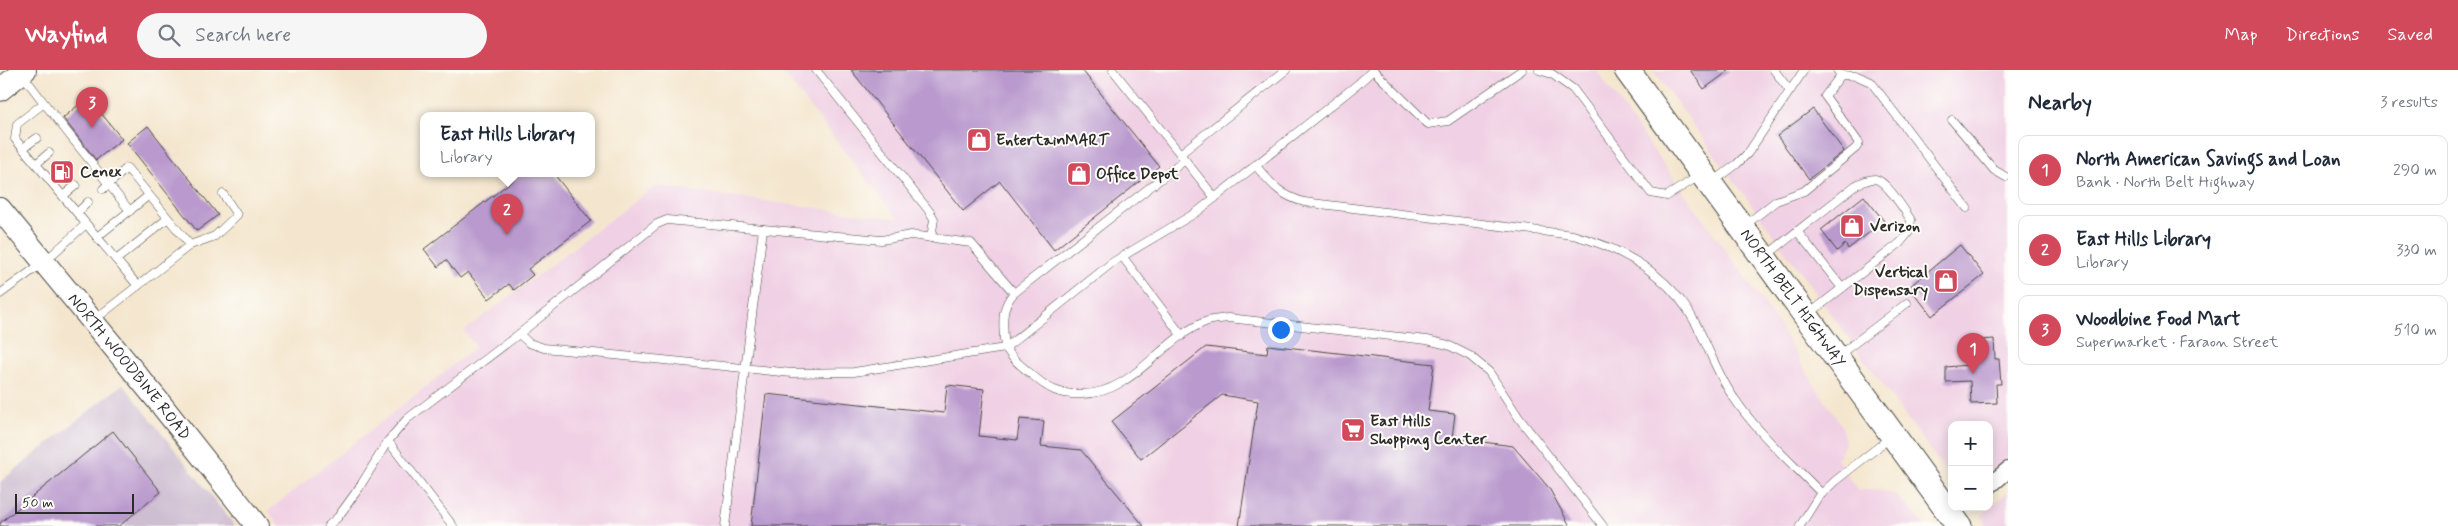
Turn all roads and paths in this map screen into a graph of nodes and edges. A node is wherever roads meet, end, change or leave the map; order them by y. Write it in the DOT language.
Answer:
graph roads {
  1 [pos="816,70"];
  2 [pos="1113,70"];
  3 [pos="1286,70"];
  4 [pos="1373,70"];
  5 [pos="1522,70"];
  6 [pos="1540,70"];
  7 [pos="1627,70"];
  8 [pos="1774,70"];
  9 [pos="1804,70"];
  10 [pos="23,72"];
  11 [pos="1839,72"];
  12 [pos="0,90"];
  13 [pos="1790,91"];
  14 [pos="44,103"];
  15 [pos="1952,120"];
  16 [pos="59,121"];
  17 [pos="52,126"];
  18 [pos="71,136"];
  19 [pos="37,138"];
  20 [pos="64,142"];
  21 [pos="23,148"];
  22 [pos="49,153"];
  23 [pos="85,153"];
  24 [pos="1182,157"];
  25 [pos="78,159"];
  26 [pos="36,164"];
  27 [pos="1255,166"];
  28 [pos="96,168"];
  29 [pos="64,170"];
  30 [pos="90,174"];
  31 [pos="2007,177"];
  32 [pos="1707,178"];
  33 [pos="50,181"];
  34 [pos="76,186"];
  35 [pos="106,186"];
  36 [pos="223,194"];
  37 [pos="63,196"];
  38 [pos="148,196"];
  39 [pos="1215,198"];
  40 [pos="88,202"];
  41 [pos="1967,208"];
  42 [pos="0,209"];
  43 [pos="130,211"];
  44 [pos="77,213"];
  45 [pos="167,219"];
  46 [pos="86,224"];
  47 [pos="1742,227"];
  48 [pos="764,229"];
  49 [pos="1797,231"];
  50 [pos="97,237"];
  51 [pos="931,238"];
  52 [pos="190,246"];
  53 [pos="1122,256"];
  54 [pos="1764,257"];
  55 [pos="116,260"];
  56 [pos="44,262"];
  57 [pos="138,286"];
  58 [pos="1842,288"];
  59 [pos="1014,293"];
  60 [pos="0,294"];
  61 [pos="1907,303"];
  62 [pos="1807,316"];
  63 [pos="92,322"];
  64 [pos="519,334"];
  65 [pos="1182,336"];
  66 [pos="1005,348"];
  67 [pos="1837,356"];
  68 [pos="744,368"];
  69 [pos="1894,434"];
  70 [pos="388,441"];
  71 [pos="2008,470"];
  72 [pos="1993,483"];
  73 [pos="1822,494"];
  74 [pos="1958,517"];
  75 [pos="257,526"];
  76 [pos="328,526"];
  77 [pos="453,526"];
  78 [pos="726,526"];
  79 [pos="1603,526"];
  80 [pos="1800,526"];
  1 -- 51 [label="lane"];
  2 -- 24 [label="lane"];
  3 -- 24 [label="lane"];
  4 -- 5 [label="lane"];
  4 -- 27 [label="lane"];
  6 -- 32 [label="lane"];
  7 -- 32 [label="main road, NORTH BELT HIGHWAY"];
  8 -- 13 [label="lane"];
  9 -- 13 [label="lane"];
  10 -- 12 [label="main road"];
  10 -- 14 [label="lane"];
  11 -- 41 [label="lane"];
  11 -- 47 [label="lane"];
  13 -- 32 [label="lane"];
  14 -- 16 [label="lane"];
  14 -- 21 [label="lane"];
  15 -- 31 [label="lane"];
  16 -- 17 [label="lane"];
  16 -- 18 [label="lane"];
  18 -- 20 [label="lane"];
  18 -- 23 [label="lane"];
  19 -- 21 [label="lane"];
  21 -- 26 [label="lane"];
  22 -- 26 [label="lane"];
  23 -- 25 [label="lane"];
  23 -- 28 [label="lane"];
  24 -- 39 [label="lane"];
  24 -- 59 [label="lane"];
  26 -- 33 [label="lane"];
  27 -- 39 [label="lane"];
  27 -- 73 [label="lane"];
  28 -- 30 [label="lane"];
  28 -- 35 [label="lane"];
  29 -- 33 [label="lane"];
  32 -- 47 [label="main road, NORTH BELT HIGHWAY"];
  33 -- 37 [label="lane"];
  34 -- 37 [label="lane"];
  35 -- 38 [label="lane"];
  35 -- 43 [label="lane"];
  36 -- 52 [label="lane"];
  37 -- 44 [label="lane"];
  38 -- 43 [label="lane"];
  38 -- 45 [label="lane"];
  39 -- 53 [label="lane"];
  40 -- 44 [label="lane"];
  42 -- 56 [label="main road, NORTH WOODBINE ROAD"];
  43 -- 50 [label="lane"];
  44 -- 46 [label="lane"];
  45 -- 52 [label="lane"];
  45 -- 55 [label="lane"];
  46 -- 50 [label="lane"];
  46 -- 56 [label="lane"];
  47 -- 54 [label="main road, NORTH BELT HIGHWAY"];
  48 -- 51 [label="lane"];
  48 -- 64 [label="lane"];
  48 -- 68 [label="lane"];
  49 -- 54 [label="lane"];
  49 -- 58 [label="lane"];
  49 -- 58 [label="lane"];
  50 -- 55 [label="lane"];
  51 -- 59 [label="lane"];
  52 -- 57 [label="lane"];
  53 -- 65 [label="lane"];
  53 -- 66 [label="lane"];
  54 -- 62 [label="main road, NORTH BELT HIGHWAY"];
  55 -- 57 [label="lane"];
  56 -- 60 [label="lane"];
  56 -- 63 [label="main road, NORTH WOODBINE ROAD"];
  57 -- 63 [label="lane"];
  58 -- 62 [label="lane"];
  59 -- 66 [label="lane"];
  61 -- 67 [label="lane"];
  62 -- 67 [label="main road, NORTH BELT HIGHWAY"];
  63 -- 75 [label="main road, NORTH WOODBINE ROAD"];
  64 -- 68 [label="lane"];
  64 -- 70 [label="lane"];
  65 -- 66 [label="lane"];
  65 -- 79 [label="lane"];
  66 -- 68 [label="lane"];
  67 -- 69 [label="main road, NORTH BELT HIGHWAY"];
  68 -- 78 [label="lane"];
  69 -- 73 [label="lane"];
  69 -- 74 [label="main road, NORTH BELT HIGHWAY"];
  70 -- 76 [label="lane"];
  70 -- 77 [label="lane"];
  71 -- 72 [label="street"];
  73 -- 80 [label="lane"];
}
